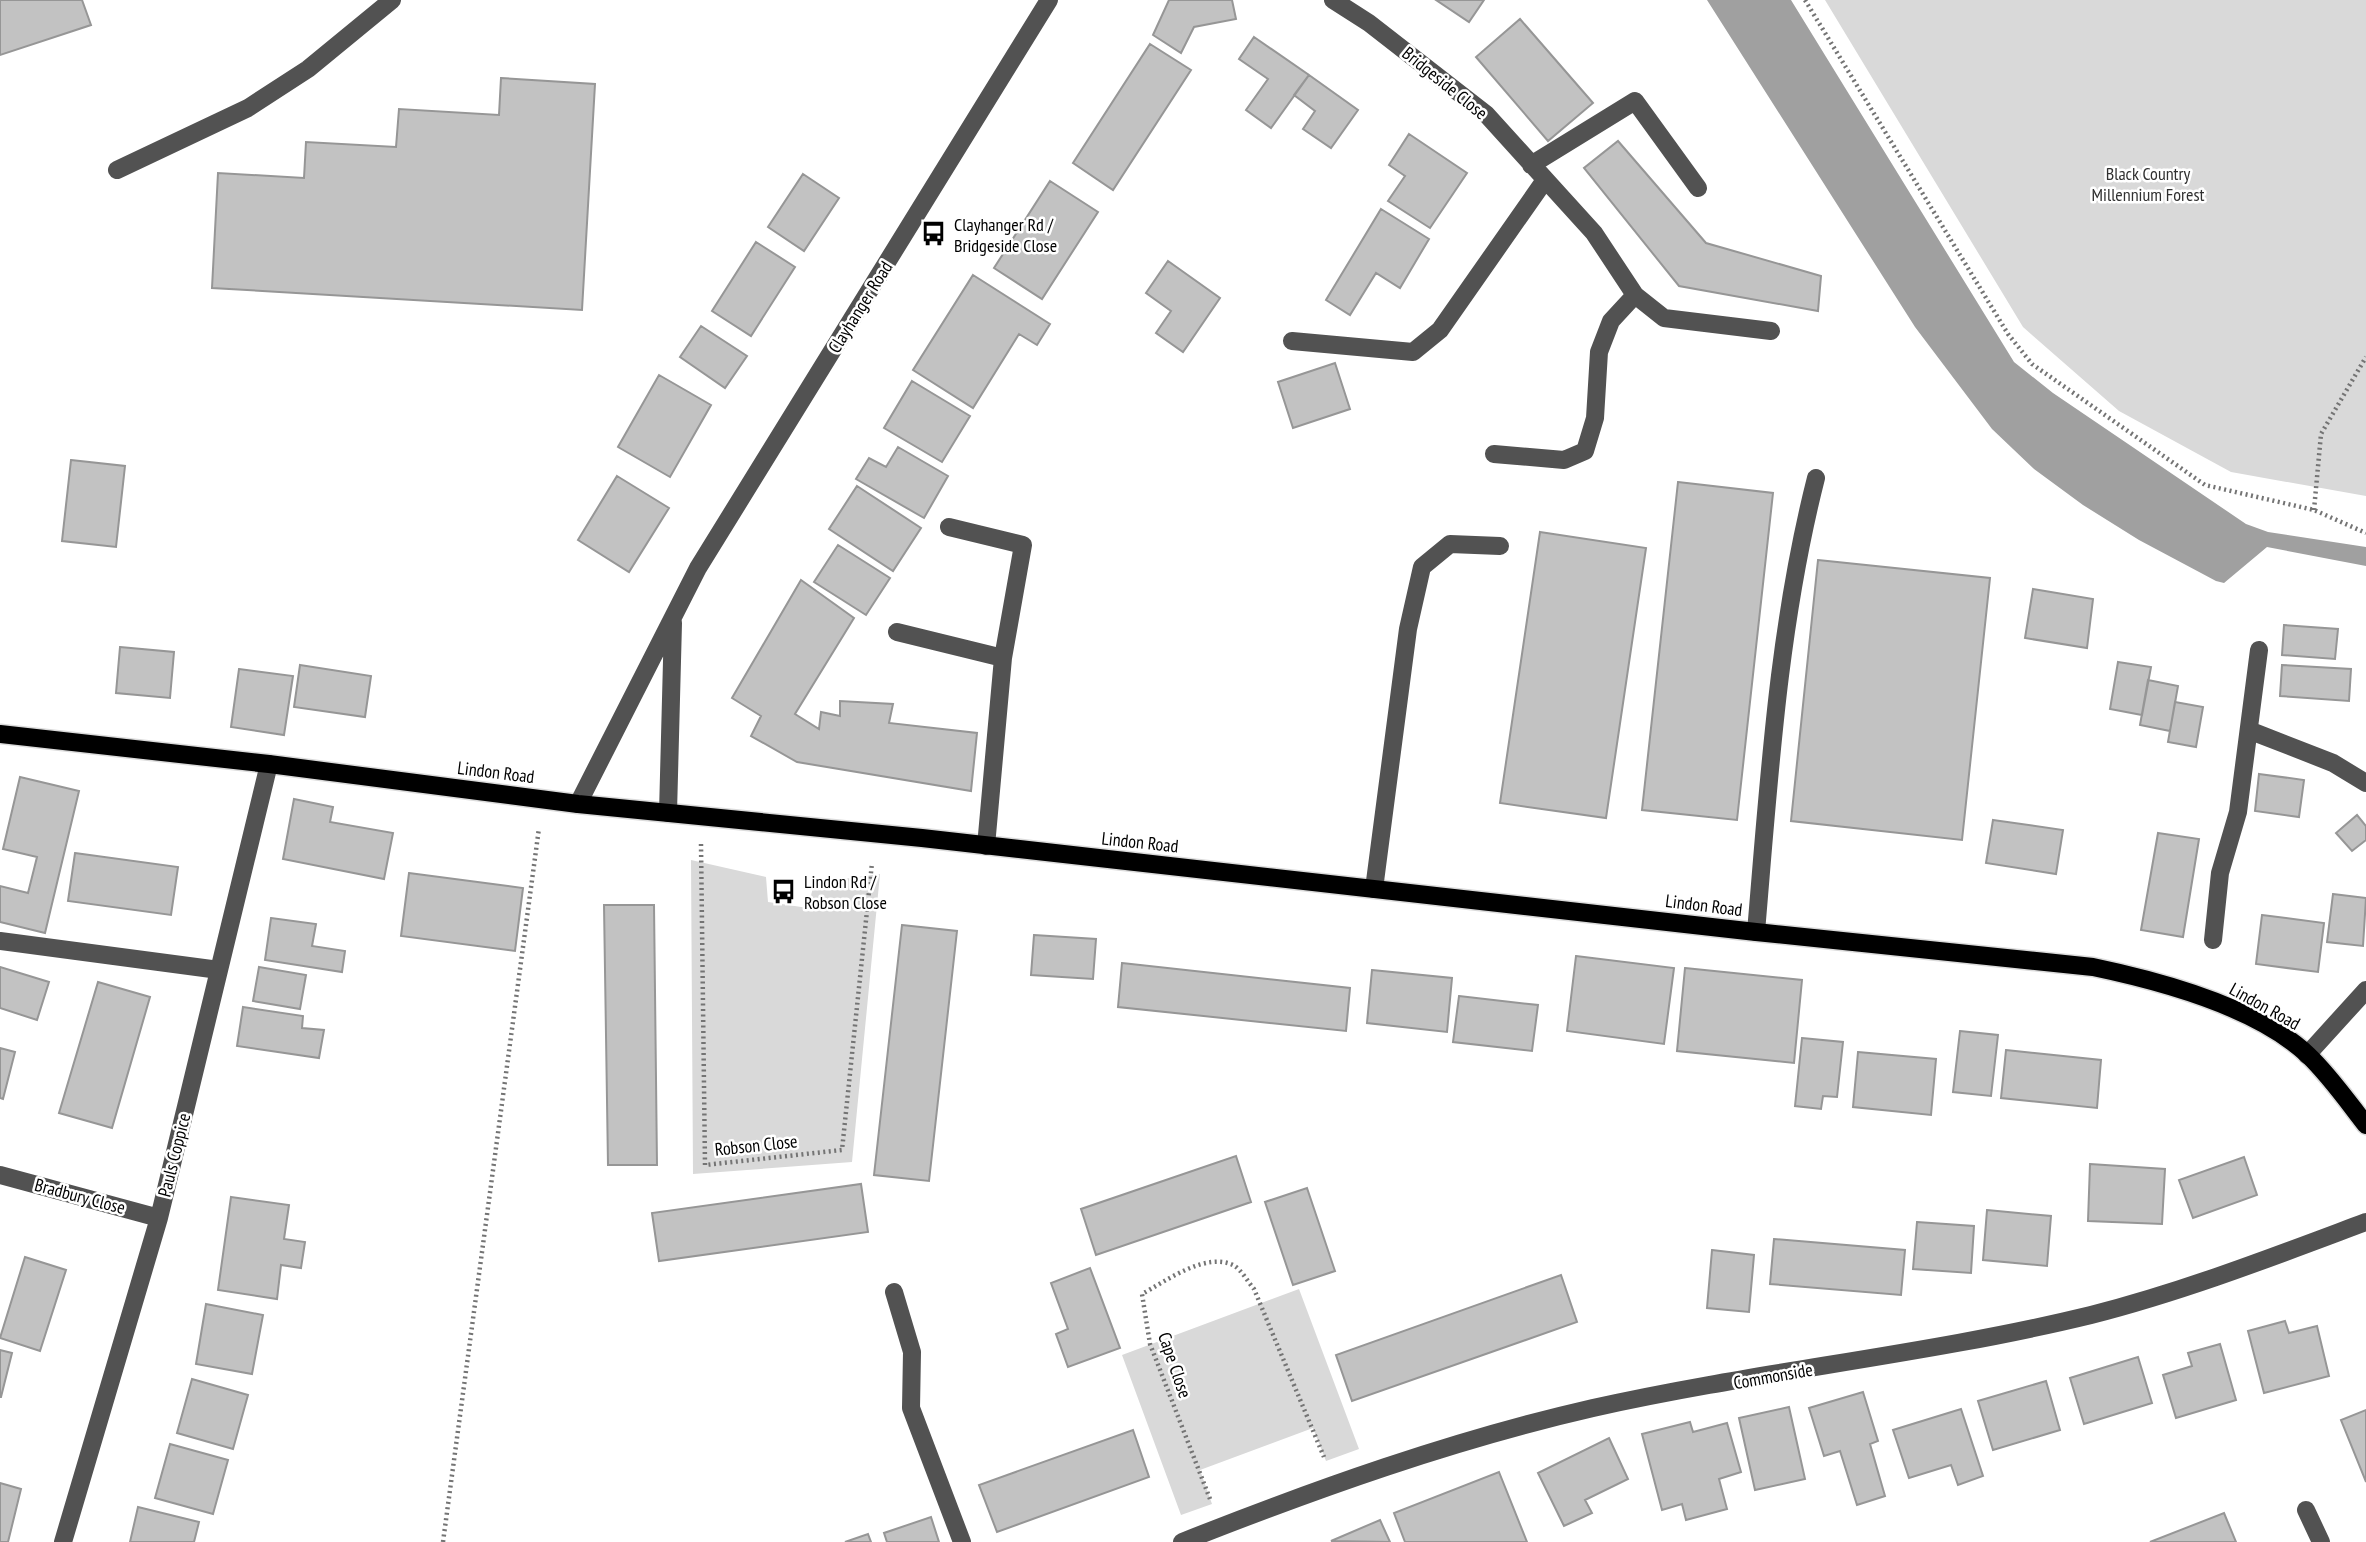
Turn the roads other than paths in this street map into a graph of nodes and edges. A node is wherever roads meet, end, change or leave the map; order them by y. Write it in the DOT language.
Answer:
graph roads {
  1 [pos="392,0"];
  2 [pos="1333,0"];
  3 [pos="1046,1"];
  4 [pos="1531,165"];
  5 [pos="117,170"];
  6 [pos="1545,180"];
  7 [pos="1698,188"];
  8 [pos="1635,295"];
  9 [pos="1771,331"];
  10 [pos="1292,341"];
  11 [pos="1494,454"];
  12 [pos="1816,478"];
  13 [pos="949,527"];
  14 [pos="1500,546"];
  15 [pos="674,616"];
  16 [pos="897,632"];
  17 [pos="2259,650"];
  18 [pos="1003,657"];
  19 [pos="2250,730"];
  20 [pos="0,734"];
  21 [pos="269,764"];
  22 [pos="2366,783"];
  23 [pos="578,804"];
  24 [pos="668,813"];
  25 [pos="986,846"];
  26 [pos="1374,889"];
  27 [pos="1756,932"];
  28 [pos="2213,940"];
  29 [pos="0,941"];
  30 [pos="219,970"];
  31 [pos="2366,990"];
  32 [pos="2308,1055"];
  33 [pos="2366,1125"];
  34 [pos="0,1175"];
  35 [pos="159,1218"];
  36 [pos="2366,1222"];
  37 [pos="894,1292"];
  38 [pos="2306,1510"];
  39 [pos="1189,1541"];
  40 [pos="63,1542"];
  41 [pos="962,1542"];
  42 [pos="2321,1542"];
  1 -- 5 [label="street"];
  2 -- 4 [label="street, Bridgeside Close"];
  3 -- 15 [label="street, Clayhanger Road"];
  4 -- 6 [label="street, Bridgeside Close"];
  4 -- 7 [label="street"];
  6 -- 8 [label="street, Bridgeside Close"];
  6 -- 10 [label="street"];
  8 -- 9 [label="street, Bridgeside Close"];
  8 -- 11 [label="street"];
  12 -- 27 [label="street"];
  13 -- 18 [label="street"];
  14 -- 26 [label="street"];
  15 -- 23 [label="street, Clayhanger Road"];
  15 -- 24 [label="street, Clayhanger Road"];
  16 -- 18 [label="street"];
  17 -- 19 [label="street"];
  18 -- 25 [label="street"];
  19 -- 22 [label="street"];
  19 -- 28 [label="street"];
  20 -- 21 [label="main road, Lindon Road"];
  21 -- 23 [label="main road, Lindon Road"];
  21 -- 30 [label="street, Pauls Coppice"];
  23 -- 24 [label="main road, Lindon Road"];
  24 -- 25 [label="main road, Lindon Road"];
  25 -- 26 [label="main road, Lindon Road"];
  26 -- 27 [label="main road, Lindon Road"];
  27 -- 32 [label="main road, Lindon Road"];
  29 -- 30 [label="street"];
  30 -- 35 [label="street, Pauls Coppice"];
  31 -- 32 [label="street"];
  32 -- 33 [label="main road, Lindon Road"];
  34 -- 35 [label="street, Bradbury Close"];
  35 -- 40 [label="street, Pauls Coppice"];
  36 -- 39 [label="street, Commonside"];
  37 -- 41 [label="street"];
  38 -- 42 [label="street"];
}
